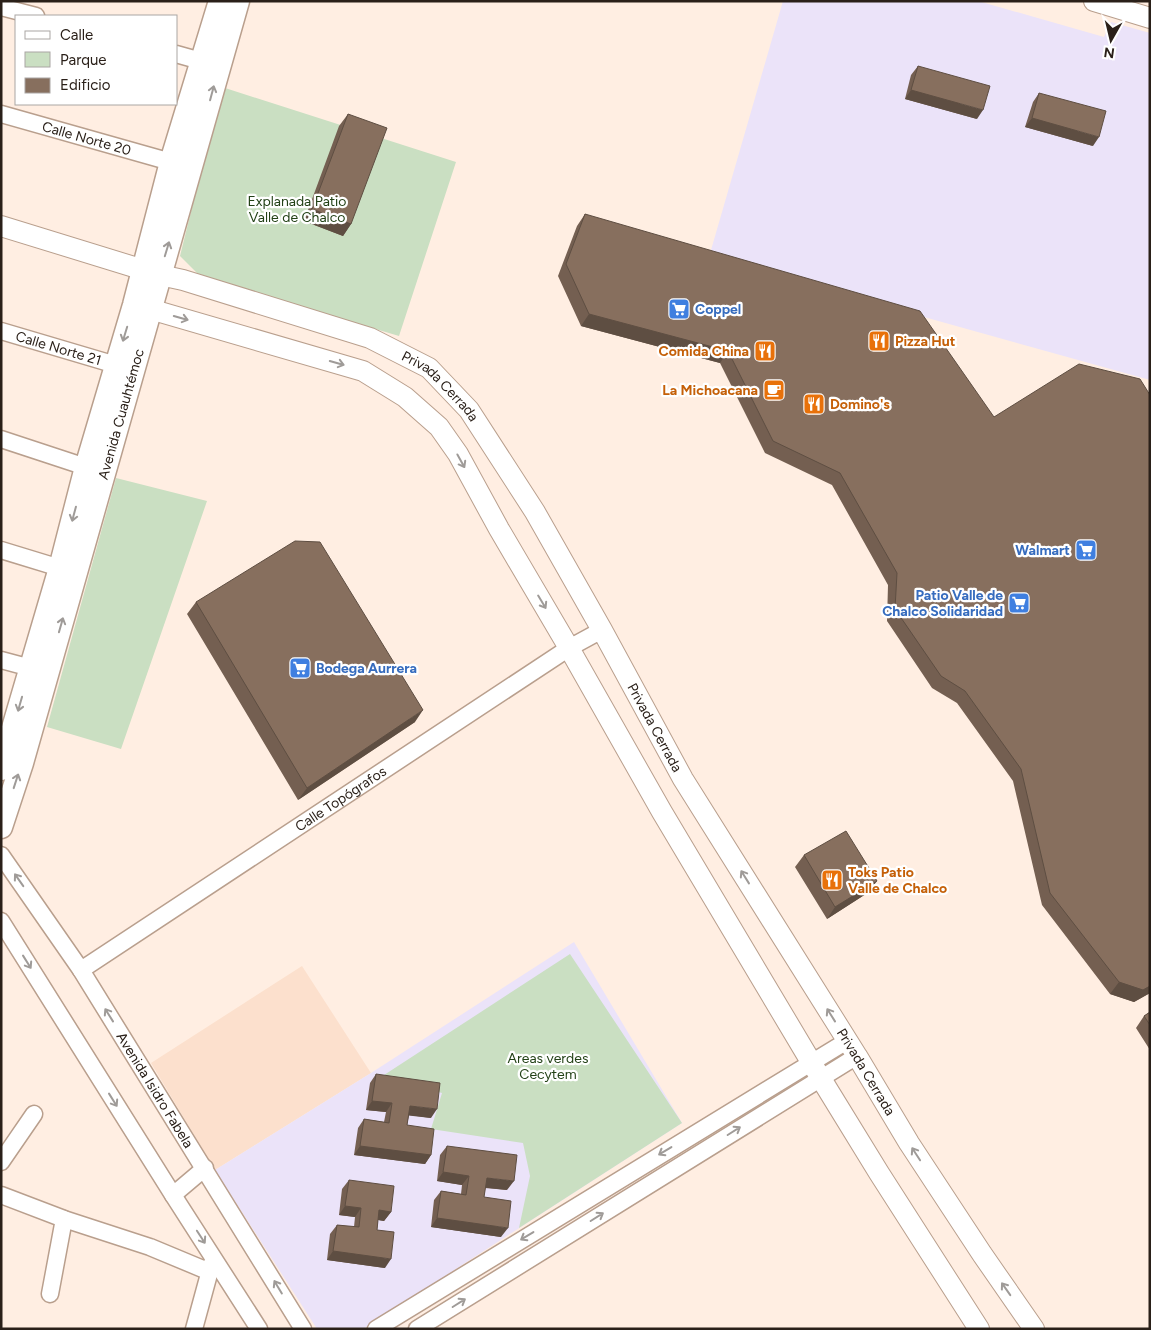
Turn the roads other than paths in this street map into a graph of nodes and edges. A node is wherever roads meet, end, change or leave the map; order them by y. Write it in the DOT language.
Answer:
graph roads {
  1 [pos="220,1"];
  2 [pos="238,1"];
  3 [pos="1094,1"];
  4 [pos="1116,4"];
  5 [pos="1,7"];
  6 [pos="32,15"];
  7 [pos="1150,18"];
  8 [pos="178,55"];
  9 [pos="201,61"];
  10 [pos="1,114"];
  11 [pos="171,162"];
  12 [pos="1,226"];
  13 [pos="151,272"];
  14 [pos="142,307"];
  15 [pos="1,331"];
  16 [pos="116,365"];
  17 [pos="1,439"];
  18 [pos="86,467"];
  19 [pos="1,550"];
  20 [pos="60,568"];
  21 [pos="602,630"];
  22 [pos="569,648"];
  23 [pos="1,660"];
  24 [pos="31,668"];
  25 [pos="2,762"];
  26 [pos="1,827"];
  27 [pos="1,855"];
  28 [pos="1,920"];
  29 [pos="81,970"];
  30 [pos="852,1049"];
  31 [pos="816,1070"];
  32 [pos="34,1114"];
  33 [pos="1,1162"];
  34 [pos="205,1168"];
  35 [pos="173,1195"];
  36 [pos="1,1196"];
  37 [pos="556,1218"];
  38 [pos="64,1219"];
  39 [pos="566,1235"];
  40 [pos="212,1265"];
  41 [pos="50,1294"];
  42 [pos="255,1326"];
  43 [pos="194,1329"];
  44 [pos="304,1329"];
  45 [pos="376,1329"];
  46 [pos="418,1329"];
  47 [pos="978,1329"];
  48 [pos="1034,1329"];
  1 -- 9 [label="main road, Avenida Cuauhtémoc"];
  13 -- 2 [label="main road, Avenida Cuauhtémoc, one-way"];
  3 -- 4 [label="street"];
  4 -- 7 [label="street"];
  5 -- 6 [label="street"];
  8 -- 9 [label="street"];
  9 -- 11 [label="main road, Avenida Cuauhtémoc"];
  10 -- 11 [label="street, Calle Norte 20"];
  11 -- 13 [label="main road, Avenida Cuauhtémoc"];
  12 -- 13 [label="street, Privada Cerrada"];
  13 -- 14 [label="main road, Avenida Cuauhtémoc"];
  13 -- 21 [label="street, Privada Cerrada"];
  14 -- 16 [label="main road, Avenida Cuauhtémoc, one-way"];
  14 -- 22 [label="street, Privada Cerrada, one-way"];
  26 -- 14 [label="main road, Avenida Cuauhtémoc, one-way"];
  15 -- 16 [label="street, Calle Norte 21"];
  16 -- 18 [label="main road, Avenida Cuauhtémoc"];
  17 -- 18 [label="street"];
  18 -- 20 [label="main road, Avenida Cuauhtémoc, one-way"];
  19 -- 20 [label="street"];
  20 -- 24 [label="main road, Avenida Cuauhtémoc"];
  21 -- 22 [label="street, Calle Topógrafos"];
  30 -- 21 [label="street, Privada Cerrada, one-way"];
  22 -- 29 [label="street, Calle Topógrafos"];
  22 -- 31 [label="street, Privada Cerrada"];
  23 -- 24 [label="street"];
  24 -- 25 [label="main road, Avenida Cuauhtémoc, one-way"];
  29 -- 27 [label="street, Avenida Isidro Fabela, one-way"];
  28 -- 35 [label="street, one-way"];
  34 -- 29 [label="street, Avenida Isidro Fabela, one-way"];
  30 -- 31 [label="street"];
  48 -- 30 [label="street, Privada Cerrada, one-way"];
  31 -- 37 [label="street, one-way"];
  39 -- 31 [label="street, one-way"];
  31 -- 47 [label="street, Privada Cerrada"];
  32 -- 33 [label="street"];
  34 -- 35 [label="street"];
  44 -- 34 [label="street, Avenida Isidro Fabela, one-way"];
  35 -- 40 [label="street, one-way"];
  36 -- 38 [label="street"];
  37 -- 39 [label="street"];
  37 -- 45 [label="street, one-way"];
  38 -- 40 [label="street"];
  38 -- 41 [label="street"];
  46 -- 39 [label="street, one-way"];
  40 -- 42 [label="street"];
  40 -- 43 [label="street"];
}
